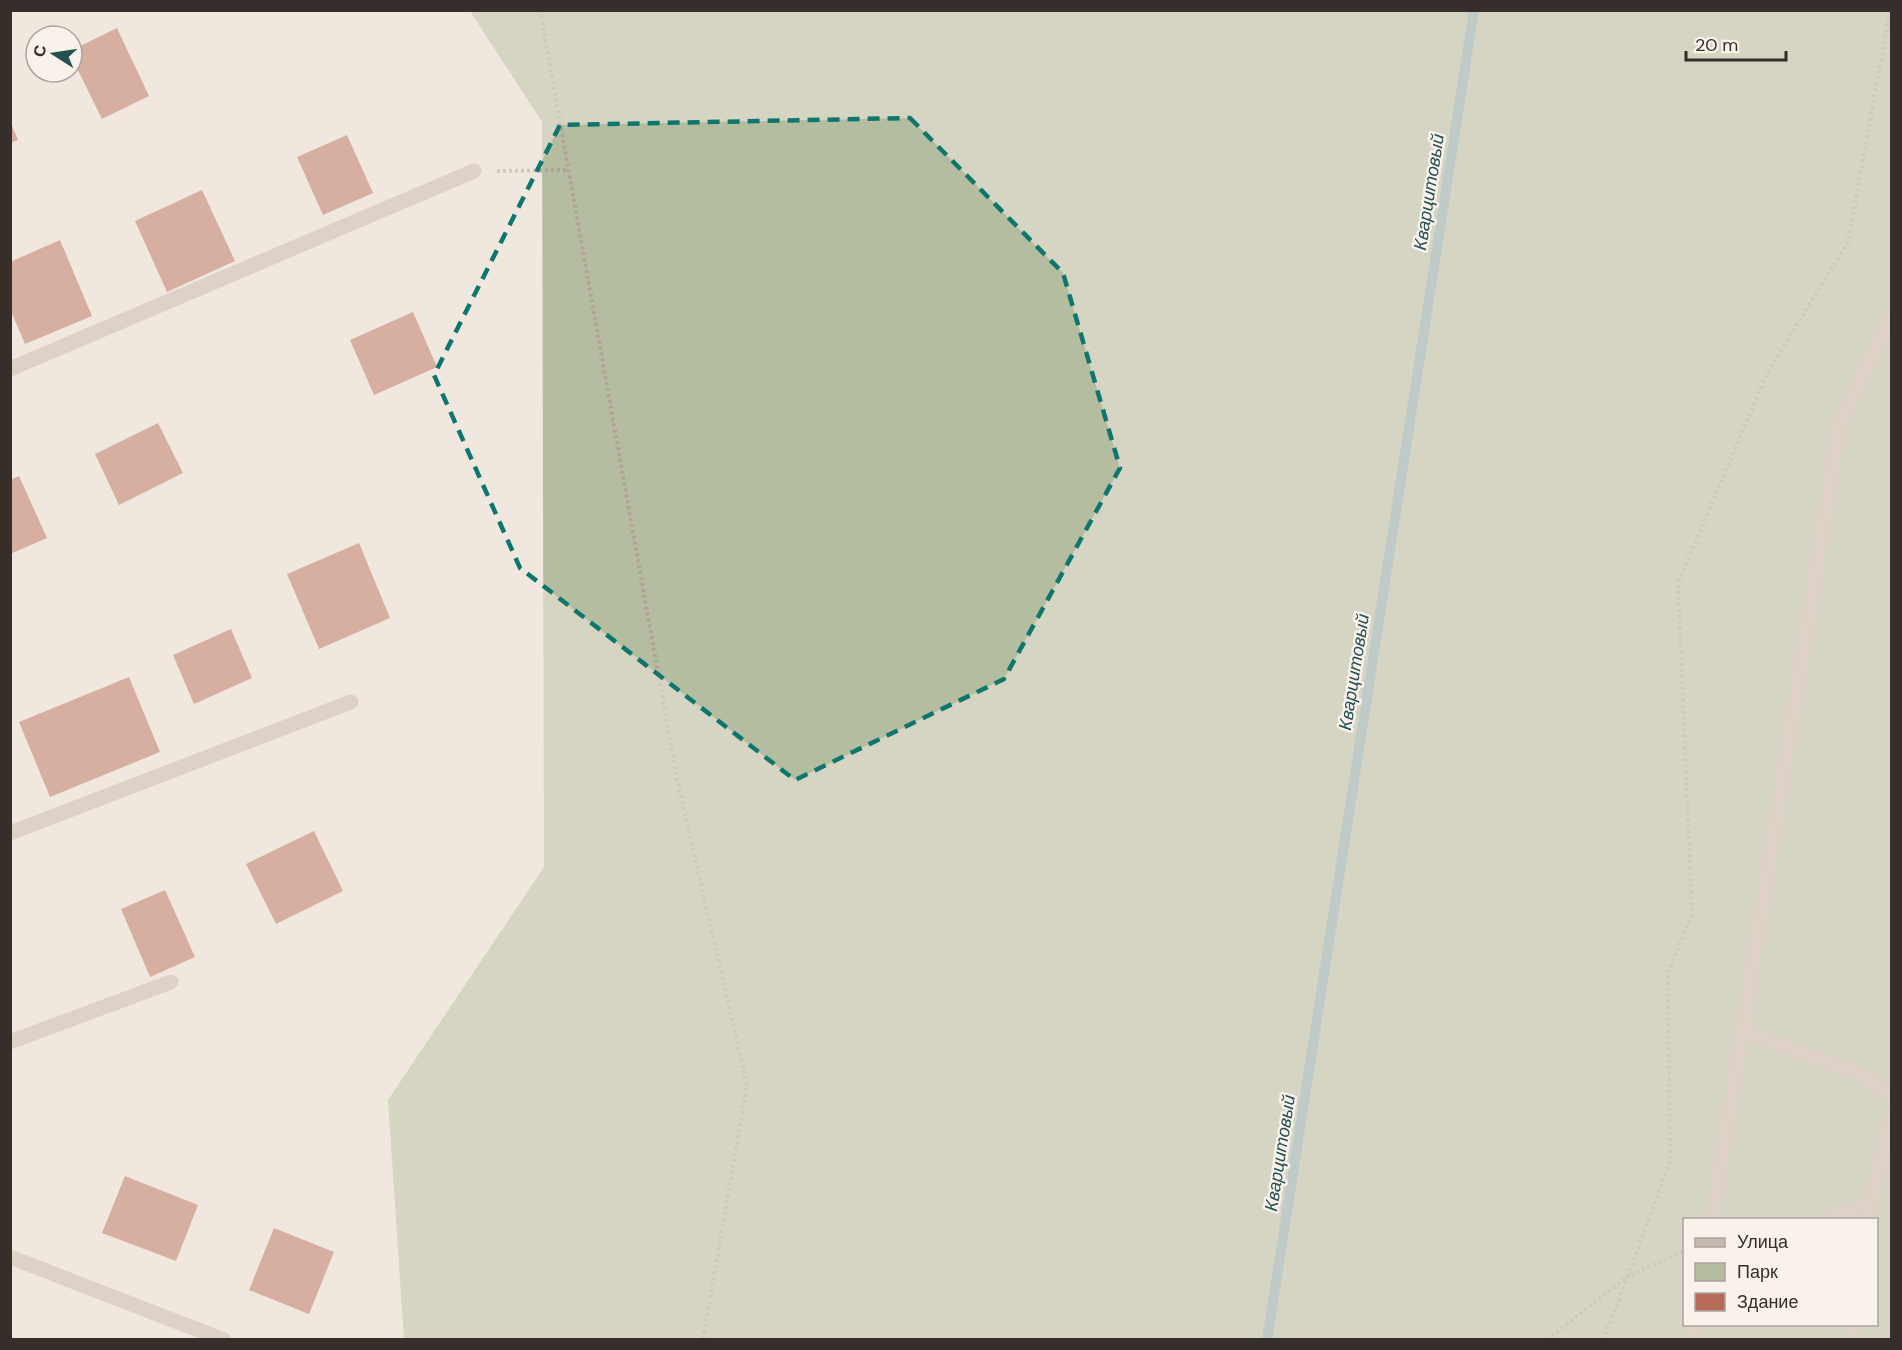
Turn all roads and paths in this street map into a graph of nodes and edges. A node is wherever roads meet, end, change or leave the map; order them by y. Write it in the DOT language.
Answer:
graph roads {
  1 [pos="540,10"];
  2 [pos="1890,10"];
  3 [pos="568,170"];
  4 [pos="474,171"];
  5 [pos="1892,314"];
  6 [pos="10,369"];
  7 [pos="351,702"];
  8 [pos="10,833"];
  9 [pos="171,982"];
  10 [pos="1742,1031"];
  11 [pos="10,1042"];
  12 [pos="1892,1096"];
  13 [pos="1892,1112"];
  14 [pos="1869,1203"];
  15 [pos="1712,1218"];
  16 [pos="1829,1218"];
  17 [pos="1867,1218"];
  18 [pos="1683,1251"];
  19 [pos="10,1257"];
  20 [pos="1628,1276"];
  21 [pos="224,1340"];
  22 [pos="703,1340"];
  23 [pos="1547,1340"];
  24 [pos="1603,1340"];
  1 -- 3 [label="path"];
  2 -- 20 [label="path"];
  3 -- 4 [label="path"];
  3 -- 22 [label="path"];
  4 -- 6 [label="street"];
  5 -- 10 [label="street"];
  7 -- 8 [label="street"];
  9 -- 11 [label="street"];
  10 -- 12 [label="street"];
  10 -- 15 [label="street"];
  13 -- 14 [label="street"];
  14 -- 16 [label="street"];
  14 -- 17 [label="street"];
  18 -- 20 [label="path"];
  19 -- 21 [label="street"];
  20 -- 23 [label="path"];
  20 -- 24 [label="path"];
}
